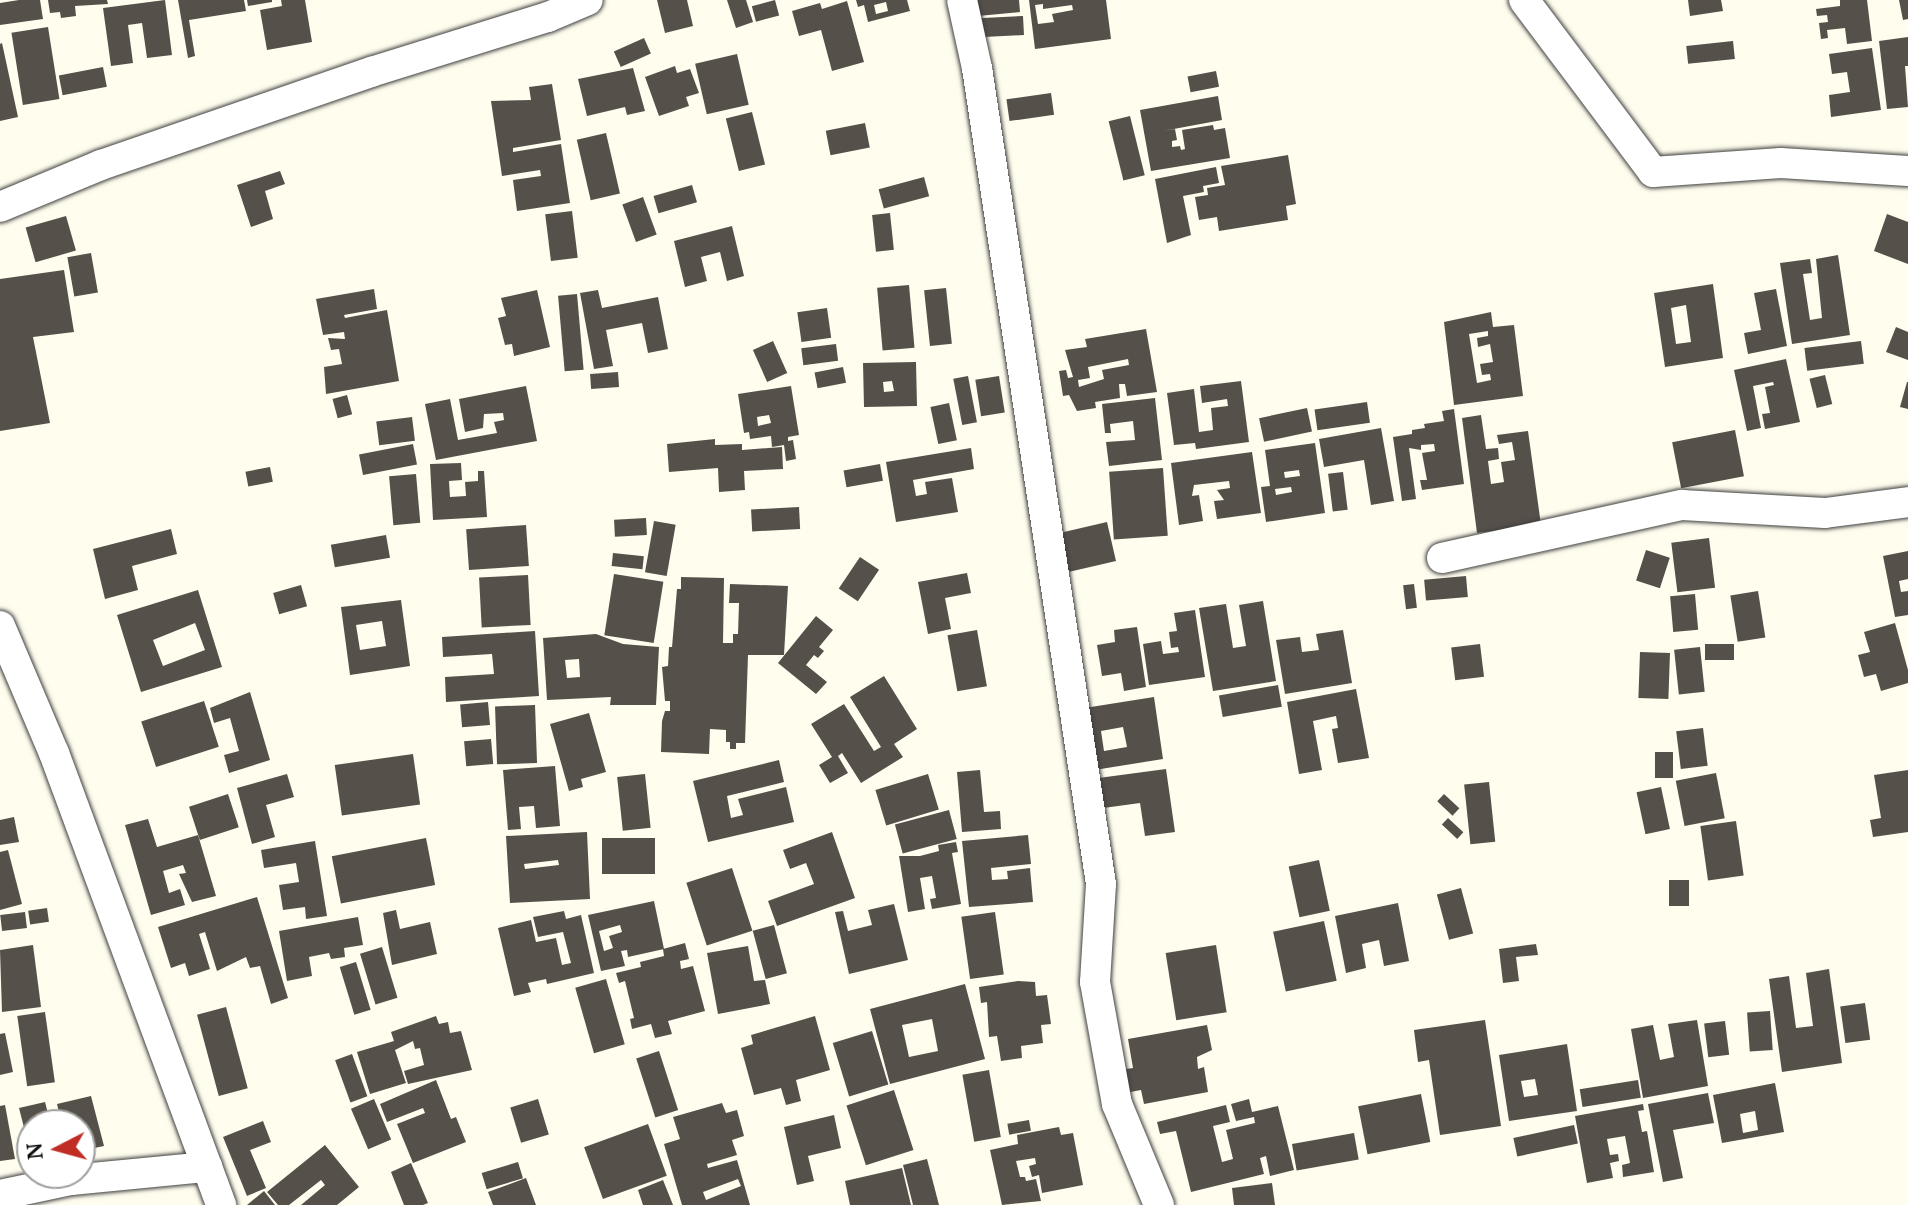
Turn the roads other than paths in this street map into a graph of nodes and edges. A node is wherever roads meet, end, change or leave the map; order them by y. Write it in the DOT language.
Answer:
graph roads {
  1 [pos="588,0"];
  2 [pos="962,0"];
  3 [pos="1524,0"];
  4 [pos="1908,171"];
  5 [pos="0,207"];
  6 [pos="1908,502"];
  7 [pos="1442,558"];
  8 [pos="0,626"];
  9 [pos="207,1167"];
  10 [pos="0,1195"];
  11 [pos="221,1205"];
  12 [pos="1159,1205"];
  1 -- 5 [label="street"];
  2 -- 12 [label="street"];
  3 -- 4 [label="street"];
  6 -- 7 [label="street"];
  8 -- 9 [label="street"];
  9 -- 10 [label="street"];
  9 -- 11 [label="street"];
}
